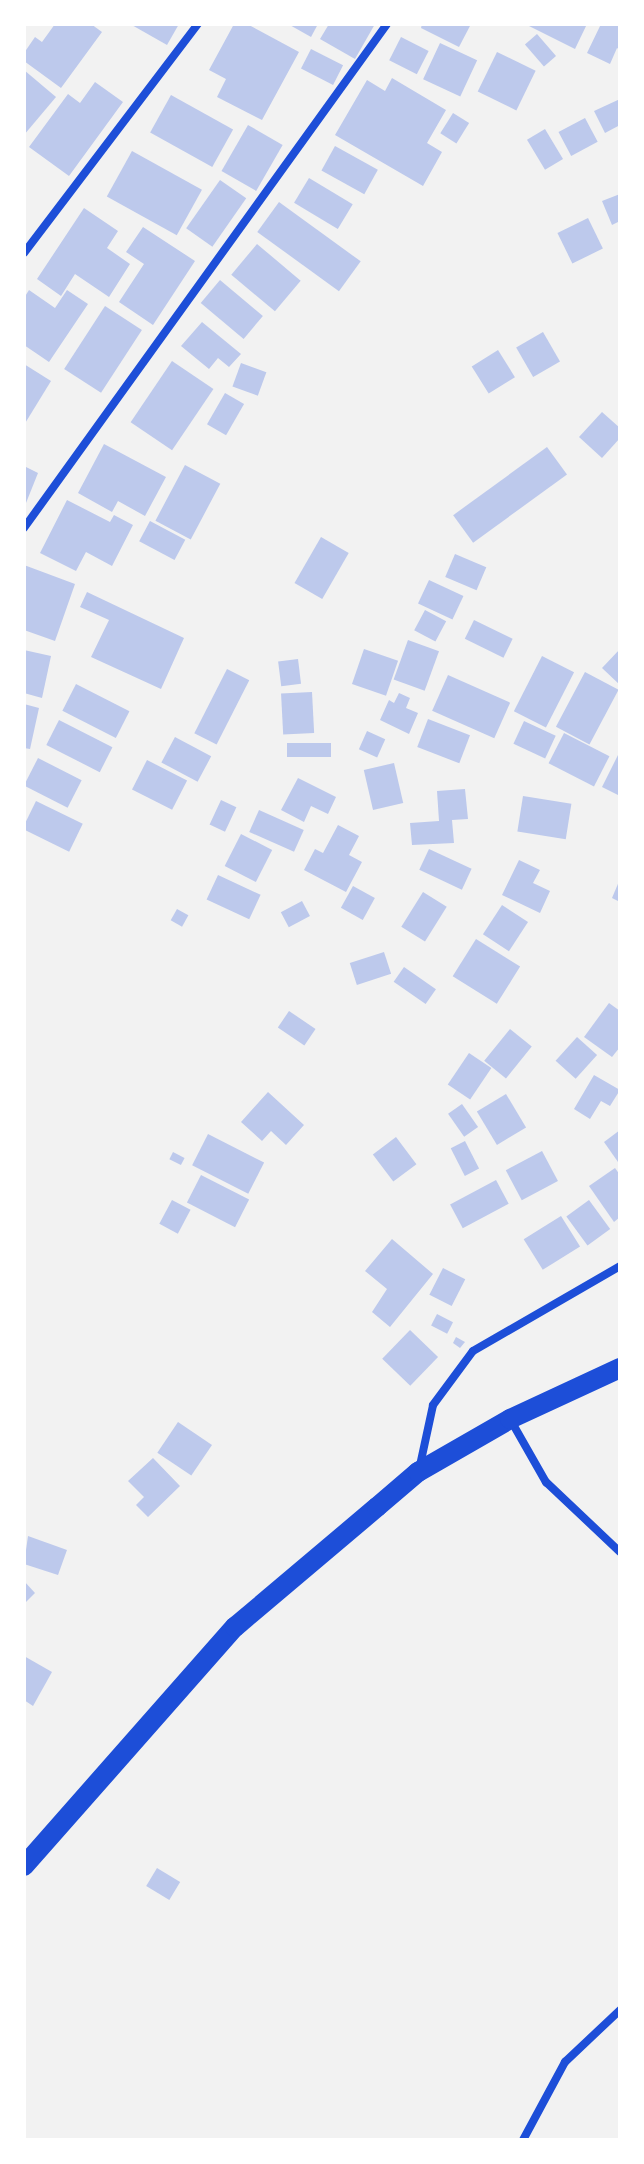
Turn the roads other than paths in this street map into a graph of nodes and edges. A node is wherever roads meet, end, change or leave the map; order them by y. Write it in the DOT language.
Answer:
graph roads {
  1 [pos="198,24"];
  2 [pos="387,24"];
  3 [pos="24,253"];
  4 [pos="24,528"];
  5 [pos="620,1266"];
  6 [pos="620,1368"];
  7 [pos="510,1419"];
  8 [pos="418,1472"];
  9 [pos="620,1552"];
  10 [pos="24,1866"];
  11 [pos="620,2010"];
  12 [pos="523,2140"];
  1 -- 3 [label="street"];
  2 -- 4 [label="street"];
  5 -- 8 [label="street"];
  6 -- 7 [label="main road"];
  7 -- 8 [label="main road"];
  7 -- 9 [label="street"];
  8 -- 10 [label="main road"];
  11 -- 12 [label="street"];
}
